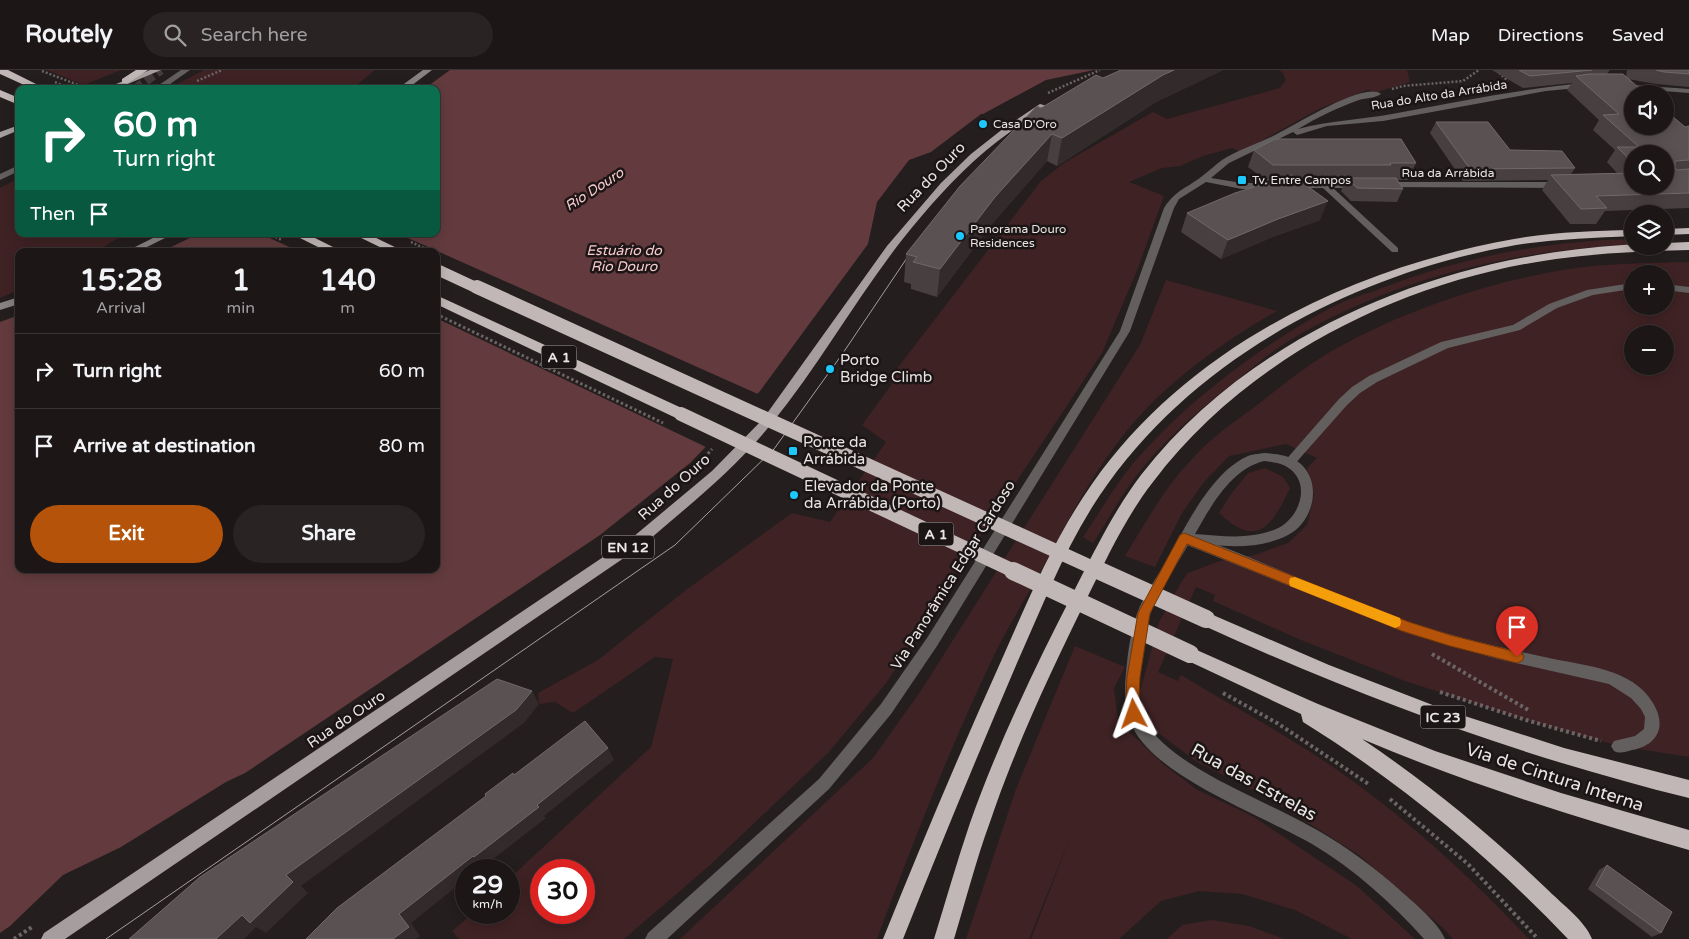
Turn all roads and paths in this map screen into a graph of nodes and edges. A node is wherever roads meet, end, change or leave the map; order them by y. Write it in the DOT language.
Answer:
graph roads {
  1 [pos="0,70"];
  2 [pos="39,70"];
  3 [pos="143,70"];
  4 [pos="157,70"];
  5 [pos="186,70"];
  6 [pos="428,70"];
  7 [pos="1100,70"];
  8 [pos="1479,70"];
  9 [pos="125,81"];
  10 [pos="32,85"];
  11 [pos="78,85"];
  12 [pos="116,85"];
  13 [pos="163,85"];
  14 [pos="407,85"];
  15 [pos="1596,85"];
  16 [pos="1613,85"];
  17 [pos="1689,91"];
  18 [pos="0,93"];
  19 [pos="1377,94"];
  20 [pos="1044,96"];
  21 [pos="15,100"];
  22 [pos="1057,100"];
  23 [pos="15,129"];
  24 [pos="0,135"];
  25 [pos="1282,135"];
  26 [pos="15,168"];
  27 [pos="3,175"];
  28 [pos="1204,179"];
  29 [pos="1325,185"];
  30 [pos="1568,185"];
  31 [pos="1689,231"];
  32 [pos="1674,232"];
  33 [pos="1624,233"];
  34 [pos="162,237"];
  35 [pos="305,237"];
  36 [pos="365,237"];
  37 [pos="1689,246"];
  38 [pos="138,248"];
  39 [pos="328,248"];
  40 [pos="390,248"];
  41 [pos="1395,250"];
  42 [pos="440,271"];
  43 [pos="1624,287"];
  44 [pos="1674,288"];
  45 [pos="1689,290"];
  46 [pos="15,301"];
  47 [pos="440,301"];
  48 [pos="0,307"];
  49 [pos="718,442"];
  50 [pos="1289,463"];
  51 [pos="695,468"];
  52 [pos="1184,538"];
  53 [pos="1206,619"];
  54 [pos="1407,627"];
  55 [pos="1258,686"];
  56 [pos="1217,690"];
  57 [pos="1433,690"];
  58 [pos="1530,711"];
  59 [pos="1619,746"];
  60 [pos="1373,787"];
  61 [pos="1689,789"];
  62 [pos="1388,798"];
  63 [pos="1689,840"];
  64 [pos="37,924"];
  65 [pos="14,939"];
  66 [pos="50,939"];
  67 [pos="654,939"];
  68 [pos="893,939"];
  69 [pos="944,939"];
  70 [pos="1436,939"];
  71 [pos="1538,939"];
  72 [pos="1582,939"];
  1 -- 10 [label="highway"];
  2 -- 11 [label="path"];
  3 -- 9 [label="highway"];
  4 -- 9 [label="main road"];
  5 -- 13 [label="street"];
  6 -- 14 [label="main road"];
  7 -- 20 [label="path"];
  8 -- 19 [label="path, Rua do Alto da Arrábida"];
  9 -- 12 [label="main road"];
  15 -- 25 [label="street, Rua do Alto da Arrábida"];
  16 -- 17 [label="street"];
  18 -- 21 [label="highway"];
  19 -- 25 [label="street, Rua do Alto da Arrábida"];
  22 -- 66 [label="main road, Rua do Ouro / EN 12"];
  23 -- 24 [label="main road"];
  25 -- 28 [label="street, Rua do Alto da Arrábida"];
  26 -- 27 [label="street"];
  28 -- 29 [label="street, Rua da Arrábida"];
  28 -- 67 [label="street, Via Panorâmica Edgar Cardoso"];
  29 -- 30 [label="street, Rua da Arrábida"];
  29 -- 41 [label="street"];
  31 -- 32 [label="highway"];
  33 -- 68 [label="highway"];
  34 -- 38 [label="main road"];
  35 -- 39 [label="highway"];
  36 -- 40 [label="highway"];
  37 -- 69 [label="highway"];
  42 -- 53 [label="highway, A 1, bridge"];
  43 -- 50 [label="street"];
  44 -- 45 [label="street"];
  46 -- 48 [label="main road"];
  47 -- 55 [label="highway, Via de Cintura Interna / A 1, bridge"];
  49 -- 51 [label="path"];
  50 -- 52 [label="street, Rua das Estrelas"];
  50 -- 52 [label="street"];
  52 -- 54 [label="street"];
  52 -- 70 [label="street, Rua das Estrelas"];
  53 -- 61 [label="highway, Via de Cintura Interna / IC 23"];
  54 -- 58 [label="path"];
  54 -- 59 [label="street"];
  55 -- 63 [label="highway, Via de Cintura Interna"];
  55 -- 72 [label="highway"];
  56 -- 60 [label="path"];
  57 -- 59 [label="path"];
  62 -- 71 [label="path"];
  64 -- 65 [label="path"];
}
